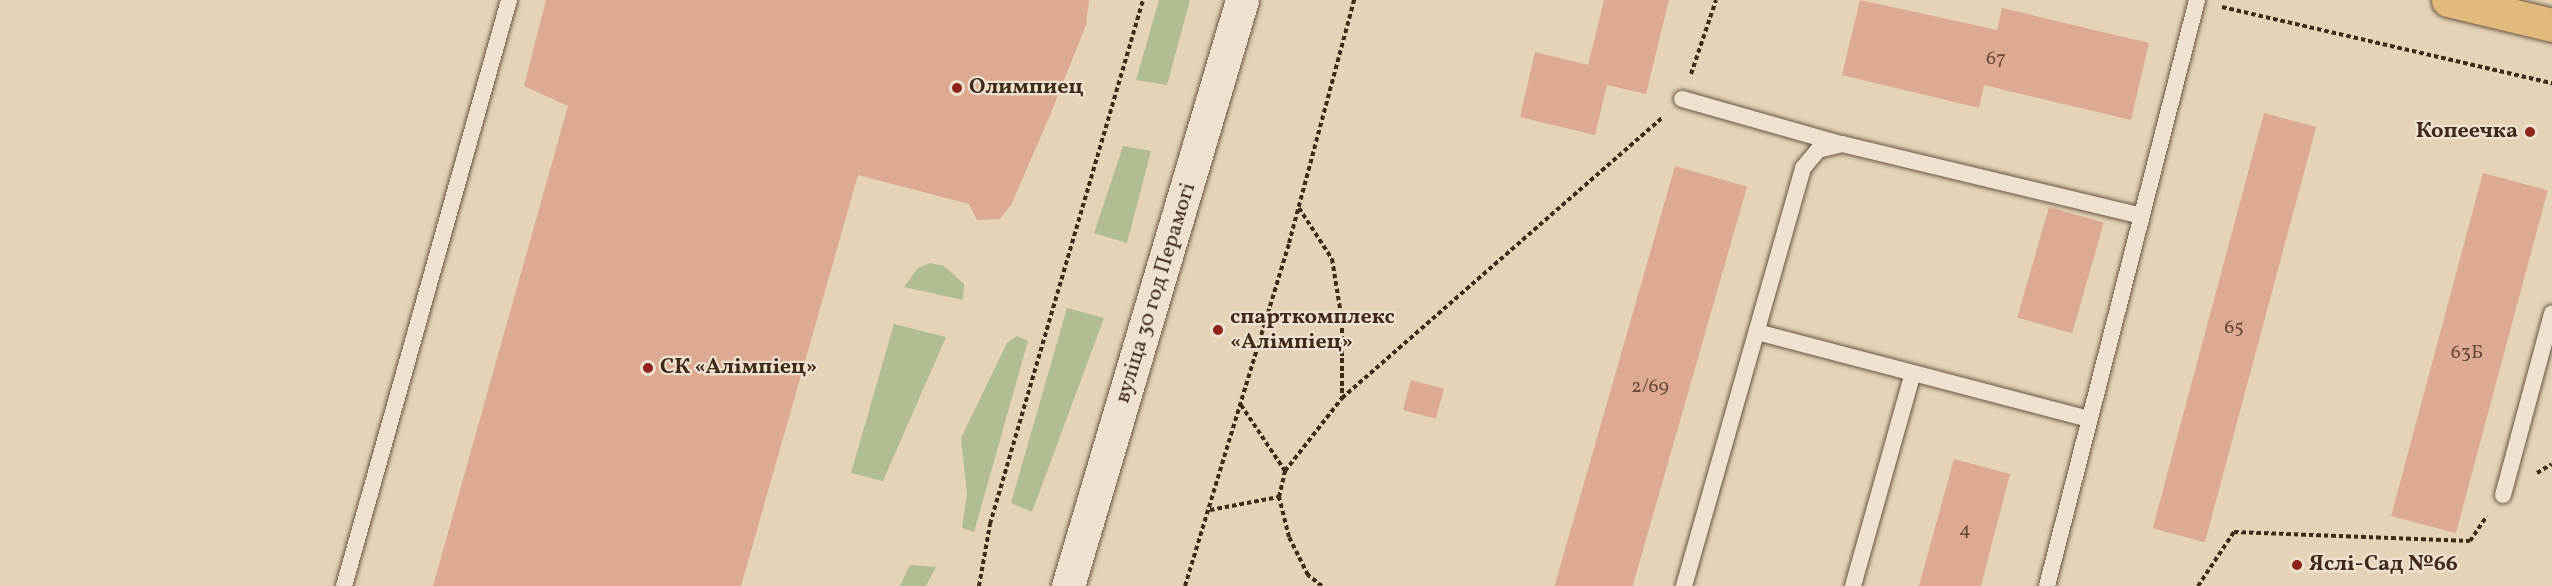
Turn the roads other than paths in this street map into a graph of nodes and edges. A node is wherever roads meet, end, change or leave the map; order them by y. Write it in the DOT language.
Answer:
graph roads {
  1 [pos="509,0"];
  2 [pos="1242,0"];
  3 [pos="2197,0"];
  4 [pos="2448,0"];
  5 [pos="2552,25"];
  6 [pos="1682,99"];
  7 [pos="1842,144"];
  8 [pos="2141,216"];
  9 [pos="2552,314"];
  10 [pos="1757,332"];
  11 [pos="1913,373"];
  12 [pos="2089,419"];
  13 [pos="2503,495"];
  14 [pos="344,586"];
  15 [pos="1068,586"];
  16 [pos="1684,586"];
  17 [pos="1853,586"];
  18 [pos="2047,586"];
  1 -- 14 [label="lane"];
  2 -- 15 [label="street, вуліца 30 год Перамогі"];
  3 -- 8 [label="lane"];
  4 -- 5 [label="main road"];
  6 -- 7 [label="lane"];
  7 -- 8 [label="lane"];
  7 -- 10 [label="lane"];
  8 -- 12 [label="lane"];
  9 -- 13 [label="lane"];
  10 -- 11 [label="lane"];
  10 -- 16 [label="lane"];
  11 -- 12 [label="lane"];
  11 -- 17 [label="lane"];
  12 -- 18 [label="lane"];
}
